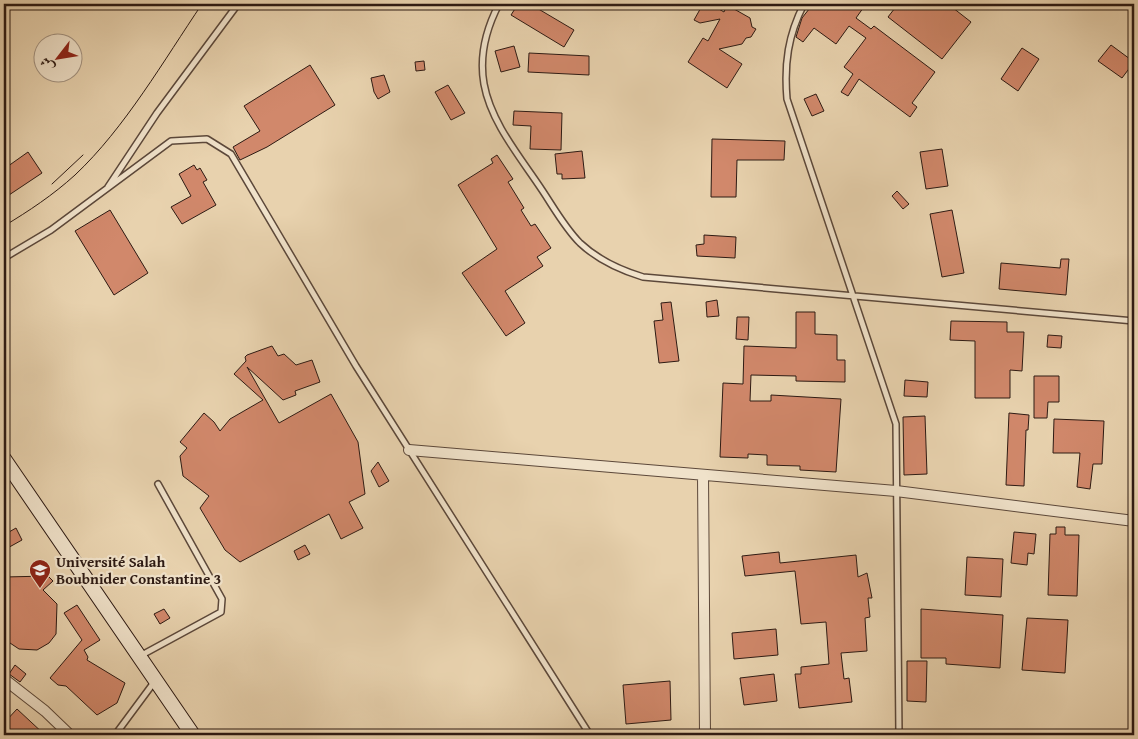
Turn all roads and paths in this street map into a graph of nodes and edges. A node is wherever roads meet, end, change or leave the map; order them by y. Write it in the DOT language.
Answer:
graph roads {
  1 [pos="238,4"];
  2 [pos="499,4"];
  3 [pos="804,4"];
  4 [pos="105,191"];
  5 [pos="4,258"];
  6 [pos="853,295"];
  7 [pos="1134,321"];
  8 [pos="409,450"];
  9 [pos="4,459"];
  10 [pos="704,475"];
  11 [pos="158,484"];
  12 [pos="896,492"];
  13 [pos="1134,521"];
  14 [pos="140,656"];
  15 [pos="4,679"];
  16 [pos="156,680"];
  17 [pos="70,735"];
  18 [pos="115,735"];
  19 [pos="193,735"];
  20 [pos="590,735"];
  21 [pos="705,735"];
  22 [pos="898,735"];
  1 -- 4 [label="lane"];
  2 -- 6 [label="lane"];
  3 -- 6 [label="lane"];
  4 -- 5 [label="lane"];
  4 -- 8 [label="lane"];
  6 -- 7 [label="lane"];
  6 -- 12 [label="lane"];
  8 -- 10 [label="street"];
  8 -- 20 [label="lane"];
  9 -- 14 [label="main road"];
  10 -- 12 [label="street"];
  10 -- 21 [label="street"];
  11 -- 14 [label="lane"];
  12 -- 13 [label="street"];
  12 -- 22 [label="lane"];
  14 -- 16 [label="main road"];
  15 -- 17 [label="street"];
  16 -- 18 [label="lane"];
  16 -- 19 [label="main road"];
}
